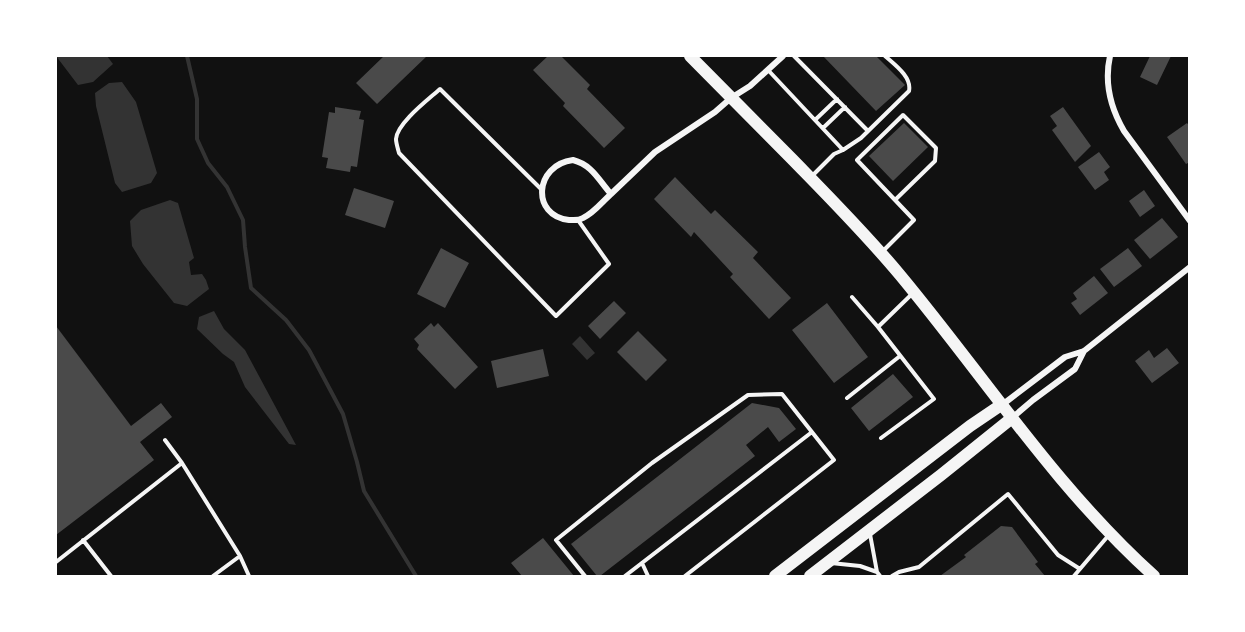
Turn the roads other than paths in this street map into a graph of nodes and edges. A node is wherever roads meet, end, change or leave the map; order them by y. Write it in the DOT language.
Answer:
graph roads {
  1 [pos="690,56"];
  2 [pos="783,56"];
  3 [pos="794,56"];
  4 [pos="885,56"];
  5 [pos="1110,56"];
  6 [pos="768,70"];
  7 [pos="731,98"];
  8 [pos="837,99"];
  9 [pos="845,107"];
  10 [pos="815,120"];
  11 [pos="823,128"];
  12 [pos="868,131"];
  13 [pos="843,150"];
  14 [pos="810,178"];
  15 [pos="542,190"];
  16 [pos="611,194"];
  17 [pos="895,200"];
  18 [pos="578,220"];
  19 [pos="1190,221"];
  20 [pos="881,254"];
  21 [pos="1190,267"];
  22 [pos="914,293"];
  23 [pos="852,297"];
  24 [pos="878,327"];
  25 [pos="1084,351"];
  26 [pos="900,356"];
  27 [pos="847,398"];
  28 [pos="1001,405"];
  29 [pos="1012,418"];
  30 [pos="812,432"];
  31 [pos="881,438"];
  32 [pos="165,440"];
  33 [pos="182,463"];
  34 [pos="870,531"];
  35 [pos="1110,534"];
  36 [pos="83,540"];
  37 [pos="240,556"];
  38 [pos="56,562"];
  39 [pos="642,563"];
  40 [pos="828,563"];
  41 [pos="1080,569"];
  42 [pos="879,574"];
  43 [pos="111,576"];
  44 [pos="213,576"];
  45 [pos="249,576"];
  46 [pos="585,576"];
  47 [pos="625,576"];
  48 [pos="648,576"];
  49 [pos="685,576"];
  50 [pos="775,576"];
  51 [pos="810,576"];
  52 [pos="892,576"];
  53 [pos="1074,576"];
  54 [pos="1154,576"];
  1 -- 7 [label="main road"];
  2 -- 6 [label="street"];
  3 -- 8 [label="lane"];
  4 -- 12 [label="lane"];
  5 -- 19 [label="street"];
  6 -- 7 [label="street"];
  6 -- 10 [label="lane"];
  7 -- 14 [label="main road"];
  7 -- 16 [label="street"];
  8 -- 9 [label="lane"];
  8 -- 10 [label="lane"];
  9 -- 11 [label="lane"];
  9 -- 12 [label="lane"];
  10 -- 11 [label="lane"];
  11 -- 13 [label="lane"];
  12 -- 13 [label="lane"];
  13 -- 14 [label="lane"];
  14 -- 20 [label="main road"];
  15 -- 16 [label="street"];
  15 -- 18 [label="street"];
  15 -- 18 [label="lane"];
  16 -- 18 [label="street"];
  17 -- 17 [label="lane"];
  17 -- 20 [label="lane"];
  20 -- 22 [label="main road"];
  21 -- 25 [label="street"];
  22 -- 24 [label="lane"];
  22 -- 28 [label="main road"];
  23 -- 24 [label="lane"];
  24 -- 26 [label="lane"];
  25 -- 28 [label="street"];
  25 -- 29 [label="street"];
  26 -- 27 [label="lane"];
  26 -- 31 [label="lane"];
  28 -- 29 [label="main road"];
  28 -- 50 [label="main road"];
  29 -- 34 [label="main road"];
  29 -- 35 [label="main road"];
  30 -- 39 [label="lane"];
  30 -- 46 [label="lane"];
  30 -- 49 [label="lane"];
  32 -- 33 [label="lane"];
  33 -- 36 [label="lane"];
  33 -- 37 [label="lane"];
  34 -- 40 [label="main road"];
  34 -- 42 [label="lane"];
  35 -- 41 [label="lane"];
  35 -- 54 [label="main road"];
  36 -- 38 [label="lane"];
  36 -- 43 [label="lane"];
  37 -- 44 [label="lane"];
  37 -- 45 [label="lane"];
  39 -- 47 [label="lane"];
  39 -- 48 [label="lane"];
  40 -- 42 [label="lane"];
  40 -- 51 [label="main road"];
  41 -- 52 [label="lane"];
  41 -- 53 [label="lane"];
}
